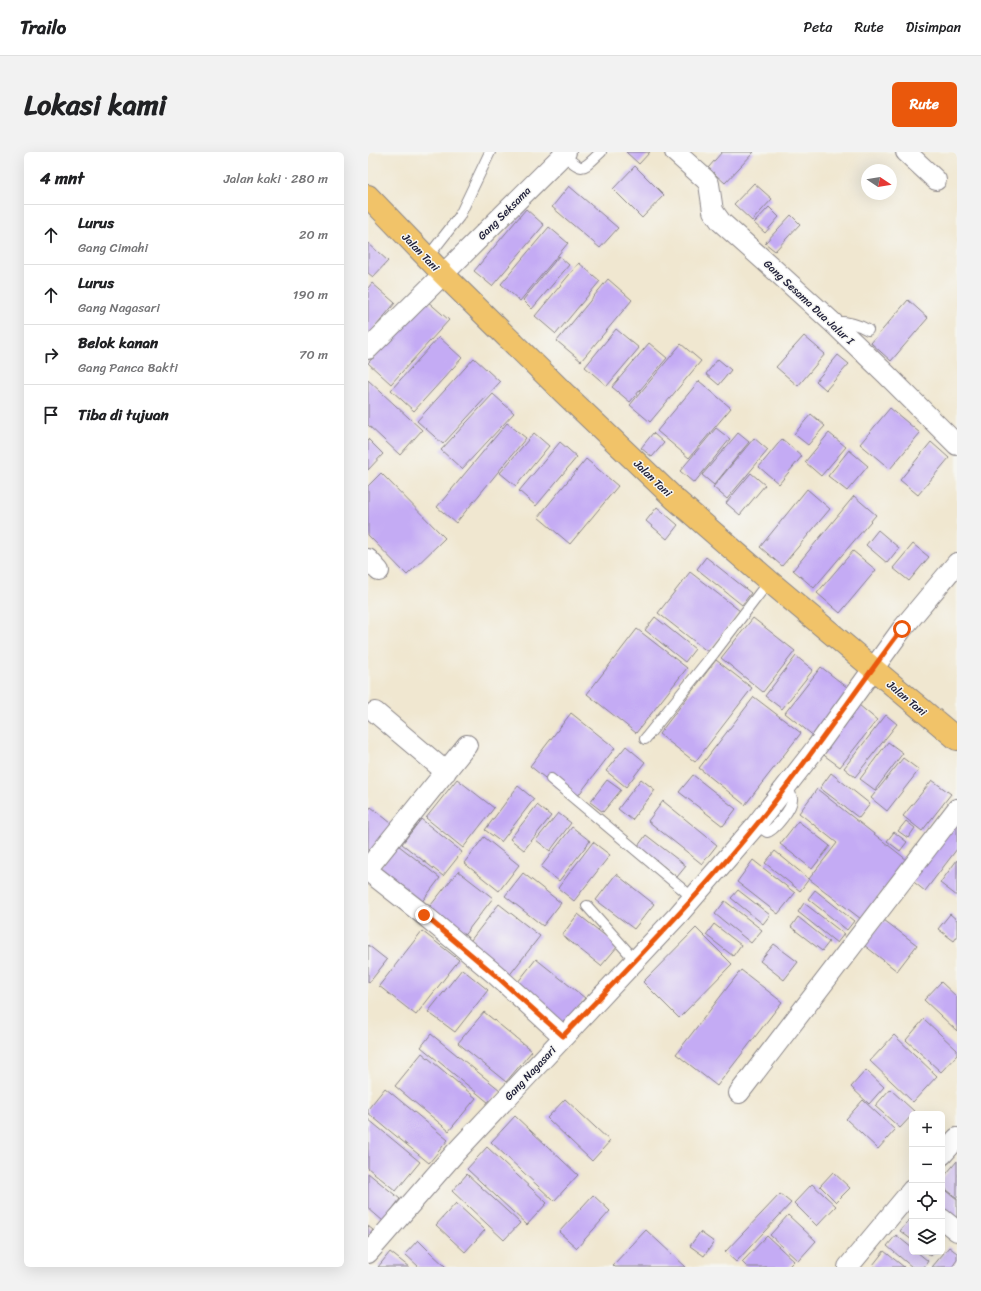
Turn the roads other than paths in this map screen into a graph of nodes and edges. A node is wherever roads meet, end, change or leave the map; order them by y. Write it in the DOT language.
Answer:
graph roads {
  1 [pos="490,152"];
  2 [pos="601,152"];
  3 [pos="676,152"];
  4 [pos="906,152"];
  5 [pos="565,153"];
  6 [pos="936,180"];
  7 [pos="368,196"];
  8 [pos="427,258"];
  9 [pos="443,274"];
  10 [pos="832,322"];
  11 [pos="868,330"];
  12 [pos="368,349"];
  13 [pos="957,445"];
  14 [pos="957,563"];
  15 [pos="769,581"];
  16 [pos="872,669"];
  17 [pos="375,712"];
  18 [pos="645,739"];
  19 [pos="957,739"];
  20 [pos="467,746"];
  21 [pos="446,772"];
  22 [pos="551,779"];
  23 [pos="957,809"];
  24 [pos="368,869"];
  25 [pos="693,898"];
  26 [pos="587,906"];
  27 [pos="635,960"];
  28 [pos="563,1036"];
  29 [pos="739,1092"];
  30 [pos="957,1138"];
  31 [pos="945,1152"];
  32 [pos="909,1194"];
  33 [pos="945,1221"];
  34 [pos="957,1231"];
  35 [pos="368,1253"];
  36 [pos="848,1267"];
  1 -- 8 [label="lane"];
  2 -- 5 [label="lane"];
  3 -- 10 [label="street, Gang Sesama Dua Jalur I"];
  4 -- 6 [label="street"];
  5 -- 9 [label="street, Gang Seksama"];
  7 -- 8 [label="highway, Jalan Tani"];
  8 -- 9 [label="highway, Jalan Tani"];
  9 -- 12 [label="street, Gang Seksama"];
  9 -- 15 [label="highway, Jalan Tani"];
  10 -- 11 [label="lane"];
  10 -- 13 [label="street, Gang Sesama Dua Jalur I"];
  14 -- 16 [label="street, Gang Nagasari"];
  15 -- 16 [label="highway, Jalan Tani"];
  15 -- 18 [label="lane"];
  16 -- 19 [label="highway, Jalan Tani"];
  16 -- 25 [label="street, Gang Nagasari"];
  17 -- 21 [label="street"];
  20 -- 21 [label="street"];
  21 -- 24 [label="street"];
  22 -- 25 [label="lane"];
  23 -- 29 [label="street"];
  24 -- 28 [label="street"];
  25 -- 27 [label="street, Gang Nagasari"];
  26 -- 27 [label="lane"];
  27 -- 28 [label="street, Gang Nagasari"];
  28 -- 35 [label="street, Gang Nagasari"];
  30 -- 31 [label="street"];
  32 -- 36 [label="street"];
  33 -- 34 [label="street"];
}
